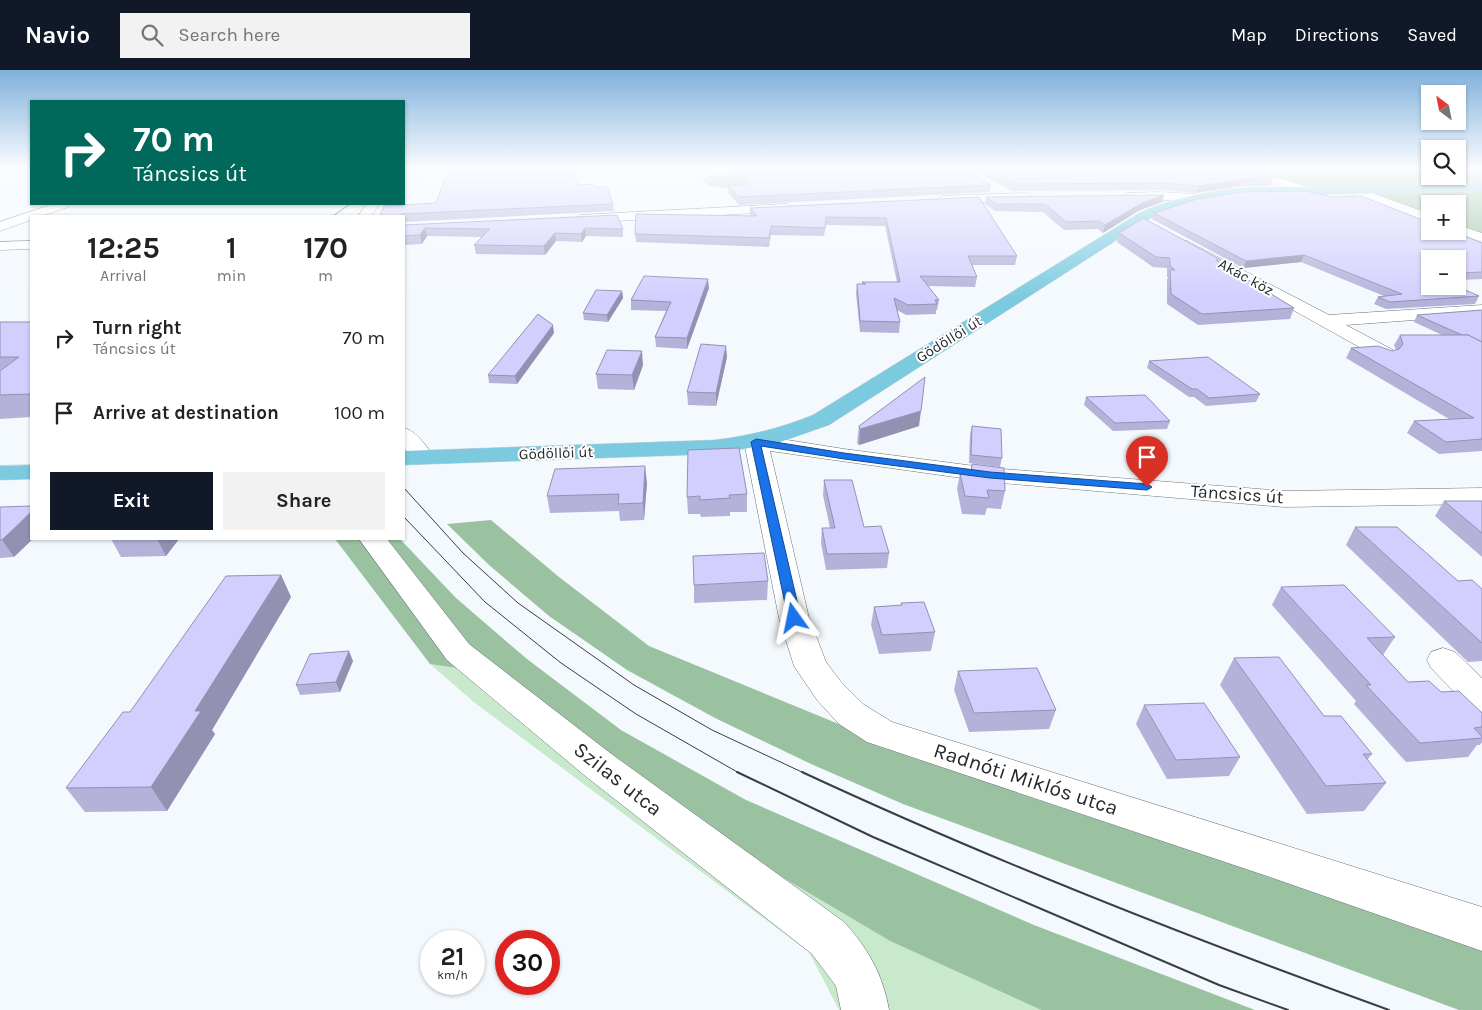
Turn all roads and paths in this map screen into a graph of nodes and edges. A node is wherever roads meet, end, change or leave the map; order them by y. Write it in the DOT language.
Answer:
graph roads {
  1 [pos="723,212"];
  2 [pos="1154,212"];
  3 [pos="30,216"];
  4 [pos="1140,219"];
  5 [pos="571,220"];
  6 [pos="0,227"];
  7 [pos="1157,228"];
  8 [pos="1466,232"];
  9 [pos="1174,238"];
  10 [pos="1482,238"];
  11 [pos="30,245"];
  12 [pos="0,246"];
  13 [pos="1482,310"];
  14 [pos="1326,321"];
  15 [pos="1386,354"];
  16 [pos="405,438"];
  17 [pos="756,442"];
  18 [pos="413,458"];
  19 [pos="30,472"];
  20 [pos="0,473"];
  21 [pos="1482,496"];
  22 [pos="373,540"];
  23 [pos="1443,660"];
  24 [pos="1482,699"];
  25 [pos="1482,929"];
  26 [pos="865,1010"];
  1 -- 5 [label="street"];
  2 -- 4 [label="main road, Gödöllői út"];
  3 -- 6 [label="street"];
  4 -- 7 [label="street"];
  4 -- 17 [label="main road, Gödöllői út"];
  8 -- 10 [label="street"];
  9 -- 14 [label="street, Akác köz"];
  11 -- 12 [label="street"];
  13 -- 14 [label="street"];
  14 -- 15 [label="street, Akác köz"];
  16 -- 18 [label="street"];
  17 -- 18 [label="main road, Gödöllői út"];
  17 -- 21 [label="street, Táncsics út"];
  17 -- 25 [label="street, Radnóti Miklós utca"];
  19 -- 20 [label="main road"];
  22 -- 26 [label="street, Szilas utca"];
  23 -- 24 [label="street"];
}
